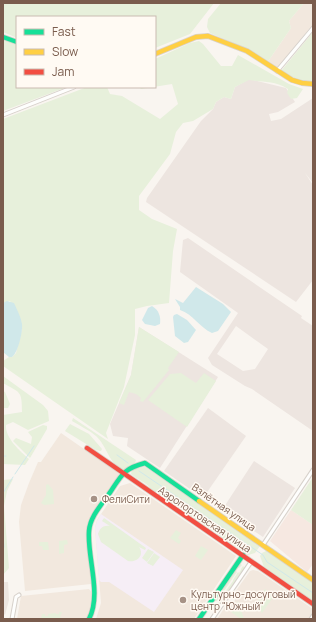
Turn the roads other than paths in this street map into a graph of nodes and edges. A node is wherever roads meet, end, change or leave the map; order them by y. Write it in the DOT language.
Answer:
graph roads {
  1 [pos="313,28"];
  2 [pos="3,37"];
  3 [pos="16,42"];
  4 [pos="156,54"];
  5 [pos="277,72"];
  6 [pos="313,84"];
  7 [pos="71,88"];
  8 [pos="3,115"];
  9 [pos="87,448"];
  10 [pos="313,470"];
  11 [pos="123,473"];
  12 [pos="263,544"];
  13 [pos="243,555"];
  14 [pos="251,562"];
  15 [pos="313,580"];
  16 [pos="19,595"];
  17 [pos="313,604"];
  18 [pos="313,616"];
  19 [pos="12,619"];
  20 [pos="89,619"];
  21 [pos="199,619"];
  22 [pos="212,619"];
  23 [pos="311,619"];
  1 -- 5 [label="street"];
  2 -- 3 [label="street"];
  4 -- 5 [label="street"];
  5 -- 6 [label="street"];
  7 -- 8 [label="street"];
  9 -- 11 [label="street, Аэропортовская улица"];
  10 -- 12 [label="street"];
  11 -- 12 [label="street, Взлётная улица"];
  11 -- 13 [label="street, Аэропортовская улица"];
  11 -- 20 [label="street"];
  12 -- 15 [label="street, Взлётная улица"];
  13 -- 14 [label="street, Аэропортовская улица"];
  13 -- 21 [label="street"];
  14 -- 17 [label="street, Аэропортовская улица"];
  14 -- 22 [label="street"];
  16 -- 19 [label="street"];
  18 -- 23 [label="street"];
}
